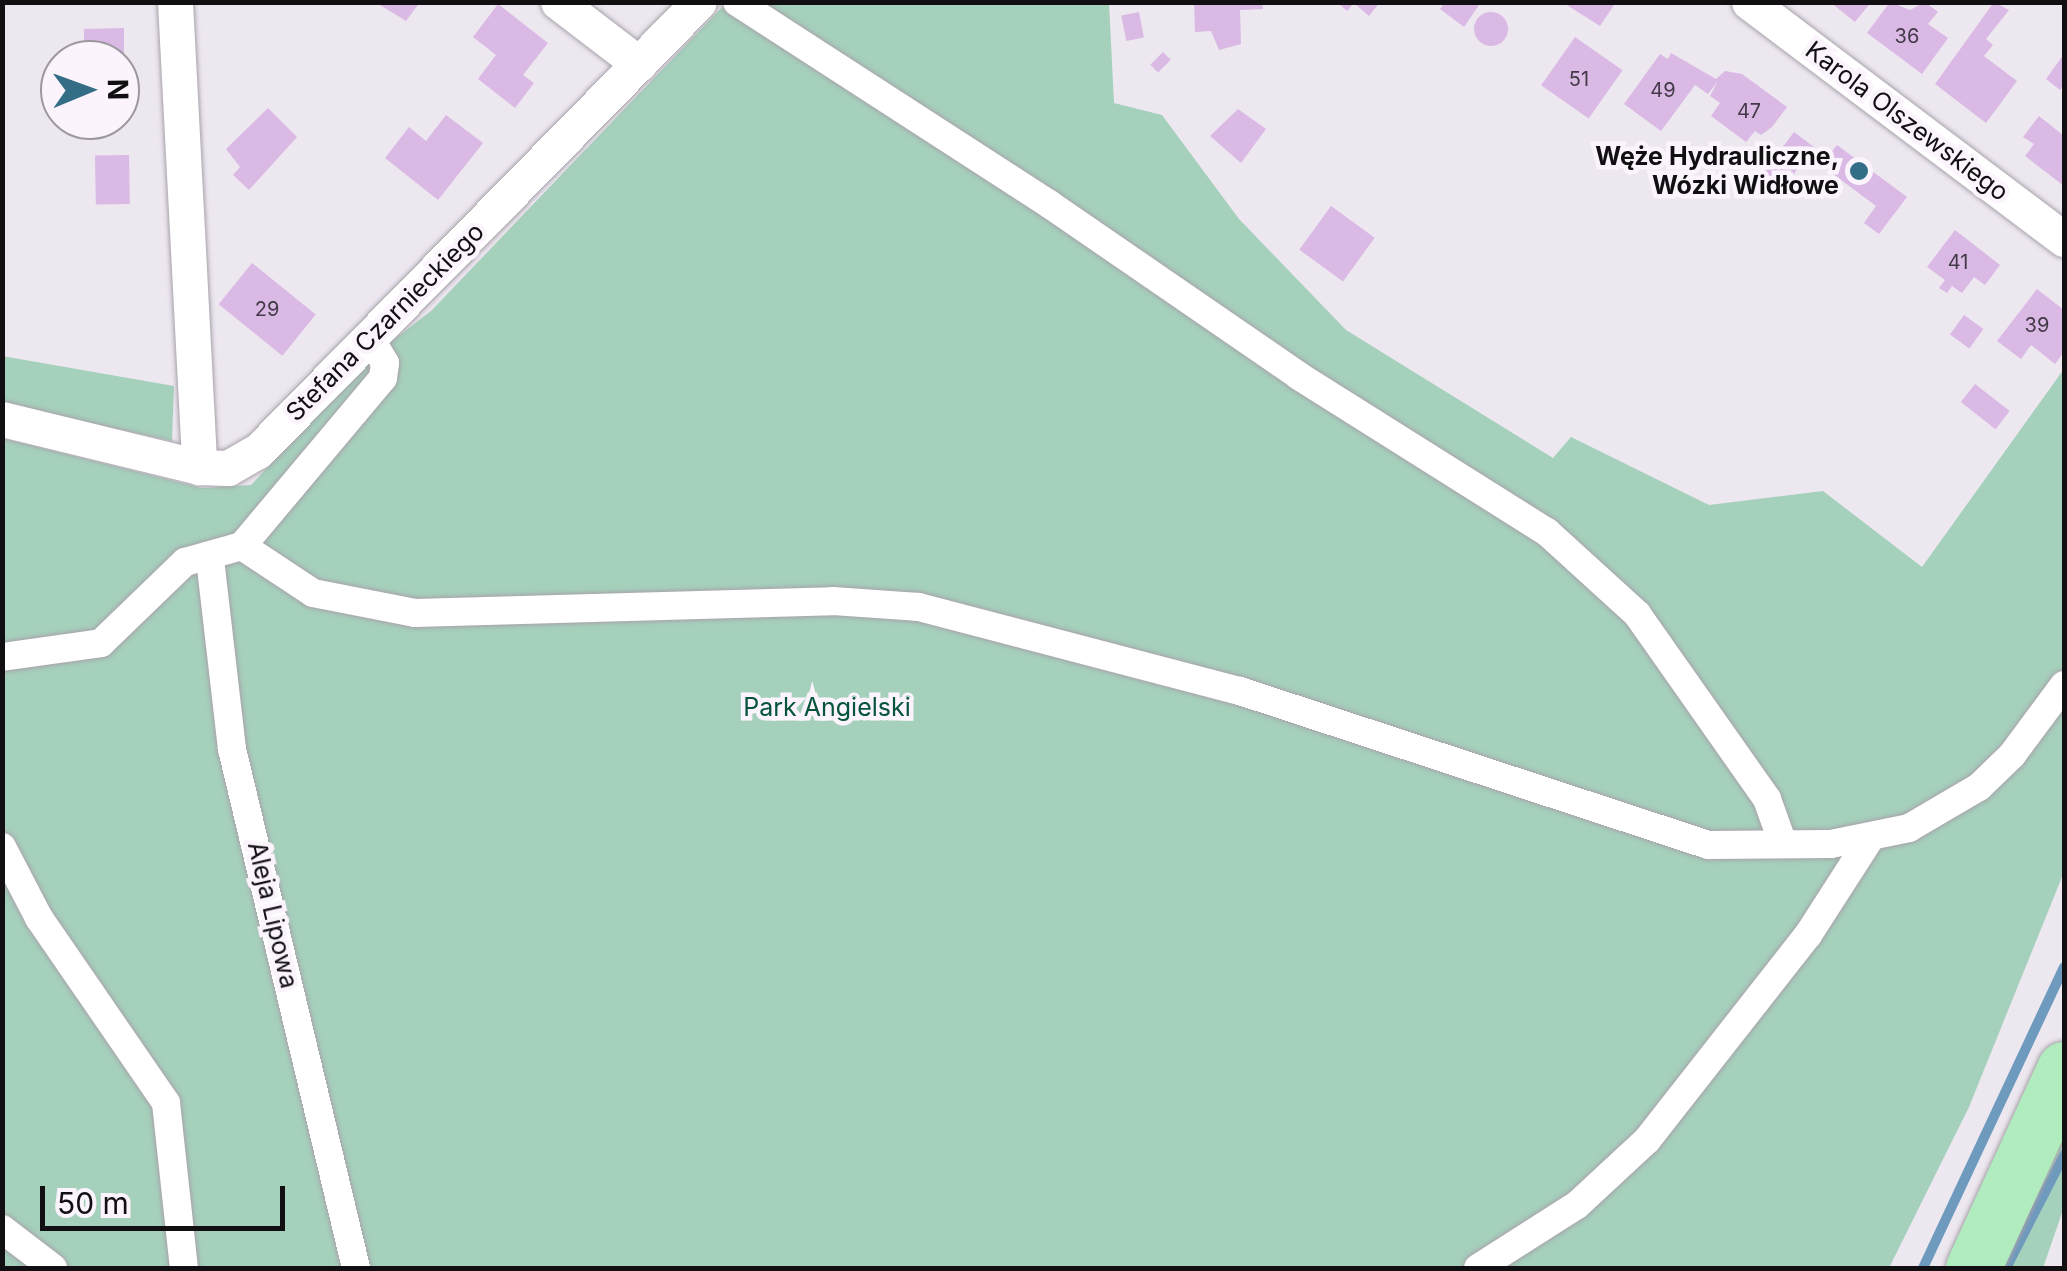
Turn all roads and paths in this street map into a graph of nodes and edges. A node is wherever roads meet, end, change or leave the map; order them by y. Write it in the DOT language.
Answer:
graph roads {
  1 [pos="175,2"];
  2 [pos="558,2"];
  3 [pos="699,2"];
  4 [pos="737,2"];
  5 [pos="1749,2"];
  6 [pos="639,64"];
  7 [pos="2064,239"];
  8 [pos="370,338"];
  9 [pos="2,419"];
  10 [pos="199,468"];
  11 [pos="242,546"];
  12 [pos="210,559"];
  13 [pos="2,657"];
  14 [pos="2064,685"];
  15 [pos="1869,840"];
  16 [pos="1782,841"];
  17 [pos="2,847"];
  18 [pos="2064,1070"];
  19 [pos="2,1229"];
  20 [pos="54,1268"];
  21 [pos="184,1268"];
  22 [pos="356,1268"];
  23 [pos="1478,1268"];
  24 [pos="1972,1268"];
  1 -- 10 [label="street"];
  2 -- 6 [label="street"];
  3 -- 6 [label="street, Stefana Czarnieckiego"];
  4 -- 16 [label="street"];
  5 -- 7 [label="street, Karola Olszewskiego"];
  6 -- 8 [label="street, Stefana Czarnieckiego"];
  8 -- 10 [label="street, Stefana Czarnieckiego"];
  8 -- 11 [label="street"];
  9 -- 10 [label="street, Stefana Czarnieckiego"];
  11 -- 12 [label="street"];
  11 -- 16 [label="street"];
  12 -- 13 [label="street"];
  12 -- 22 [label="street, Aleja Lipowa"];
  14 -- 15 [label="street"];
  15 -- 16 [label="street"];
  15 -- 23 [label="street"];
  17 -- 21 [label="street"];
  18 -- 24 [label="main road"];
  19 -- 20 [label="street"];
}
